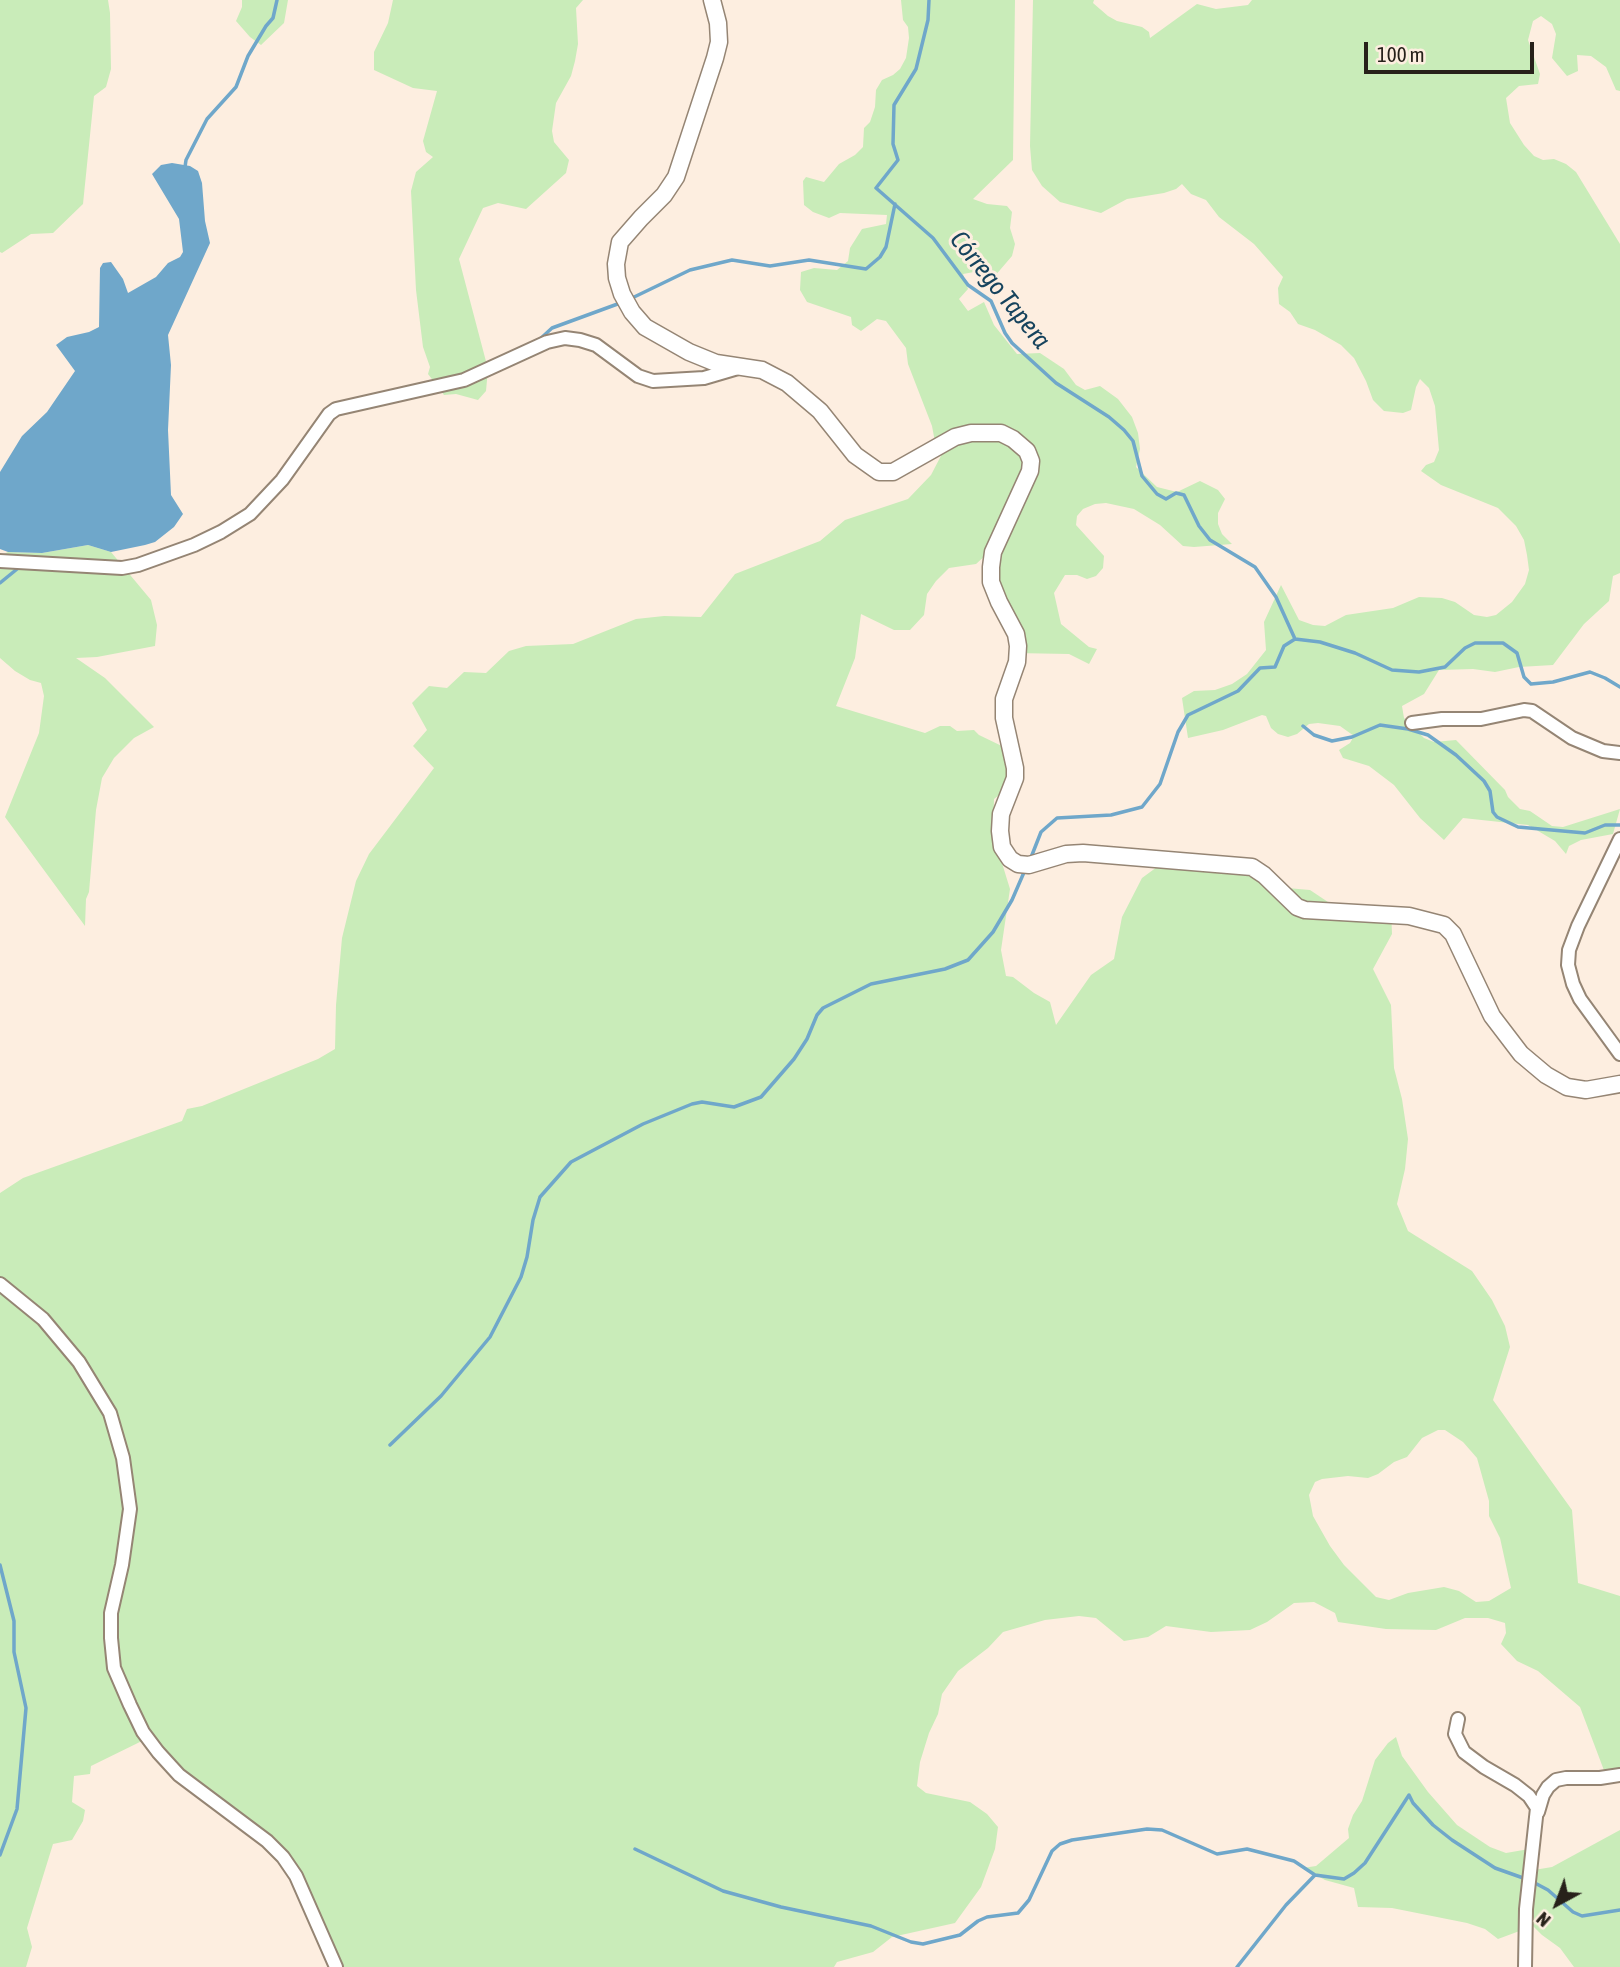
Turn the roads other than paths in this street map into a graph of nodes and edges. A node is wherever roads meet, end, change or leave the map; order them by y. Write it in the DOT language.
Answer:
graph roads {
  1 [pos="712,0"];
  2 [pos="743,367"];
  3 [pos="0,561"];
  4 [pos="1412,723"];
  5 [pos="1620,753"];
  6 [pos="1620,839"];
  7 [pos="1620,1054"];
  8 [pos="1620,1084"];
  9 [pos="0,1284"];
  10 [pos="1458,1719"];
  11 [pos="1620,1775"];
  12 [pos="1536,1816"];
  13 [pos="336,1967"];
  14 [pos="1525,1967"];
  1 -- 2 [label="street"];
  2 -- 3 [label="street"];
  2 -- 8 [label="street"];
  4 -- 5 [label="street"];
  6 -- 7 [label="street"];
  9 -- 13 [label="street"];
  10 -- 12 [label="street"];
  11 -- 12 [label="street"];
  12 -- 14 [label="street"];
}
